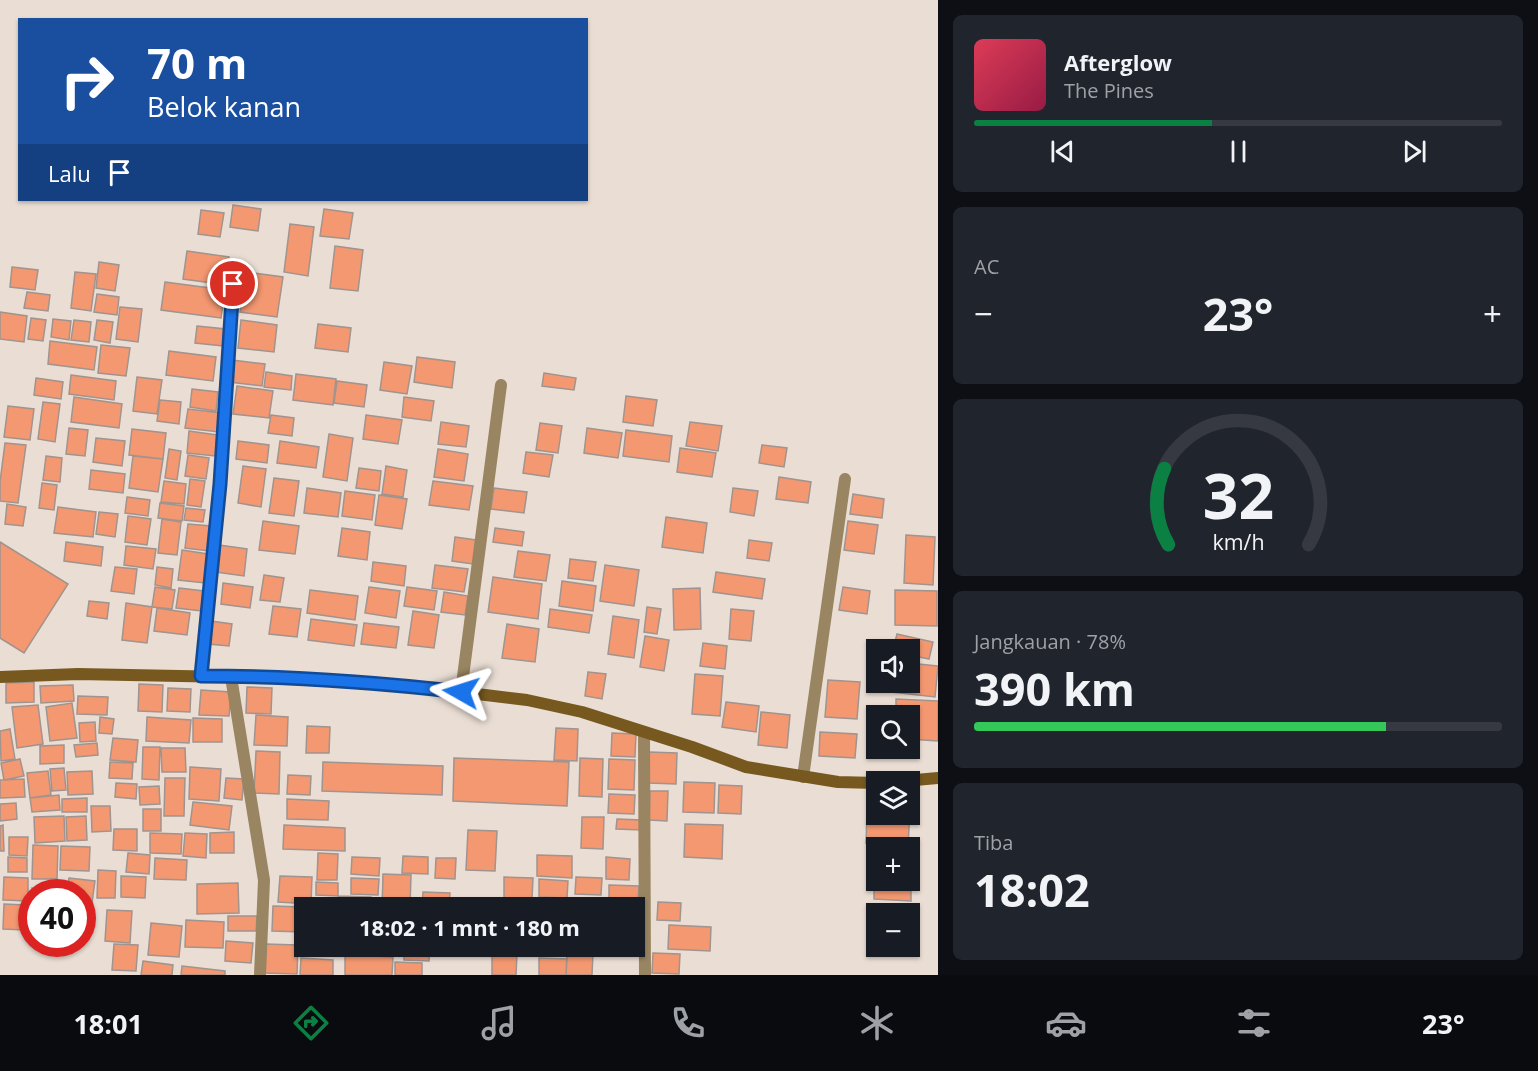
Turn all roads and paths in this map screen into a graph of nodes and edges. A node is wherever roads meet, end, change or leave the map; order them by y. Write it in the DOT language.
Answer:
graph roads {
  1 [pos="235,266"];
  2 [pos="501,385"];
  3 [pos="845,479"];
  4 [pos="201,676"];
  5 [pos="0,677"];
  6 [pos="231,677"];
  7 [pos="461,692"];
  8 [pos="644,732"];
  9 [pos="803,777"];
  10 [pos="938,778"];
  11 [pos="920,780"];
  12 [pos="866,783"];
  13 [pos="260,975"];
  14 [pos="645,975"];
  1 -- 4 [label="street"];
  2 -- 7 [label="street"];
  3 -- 9 [label="street"];
  4 -- 5 [label="street"];
  4 -- 6 [label="street"];
  6 -- 7 [label="street"];
  6 -- 13 [label="street"];
  7 -- 8 [label="street"];
  8 -- 9 [label="street"];
  8 -- 14 [label="street"];
  9 -- 12 [label="street"];
  10 -- 11 [label="street"];
}
